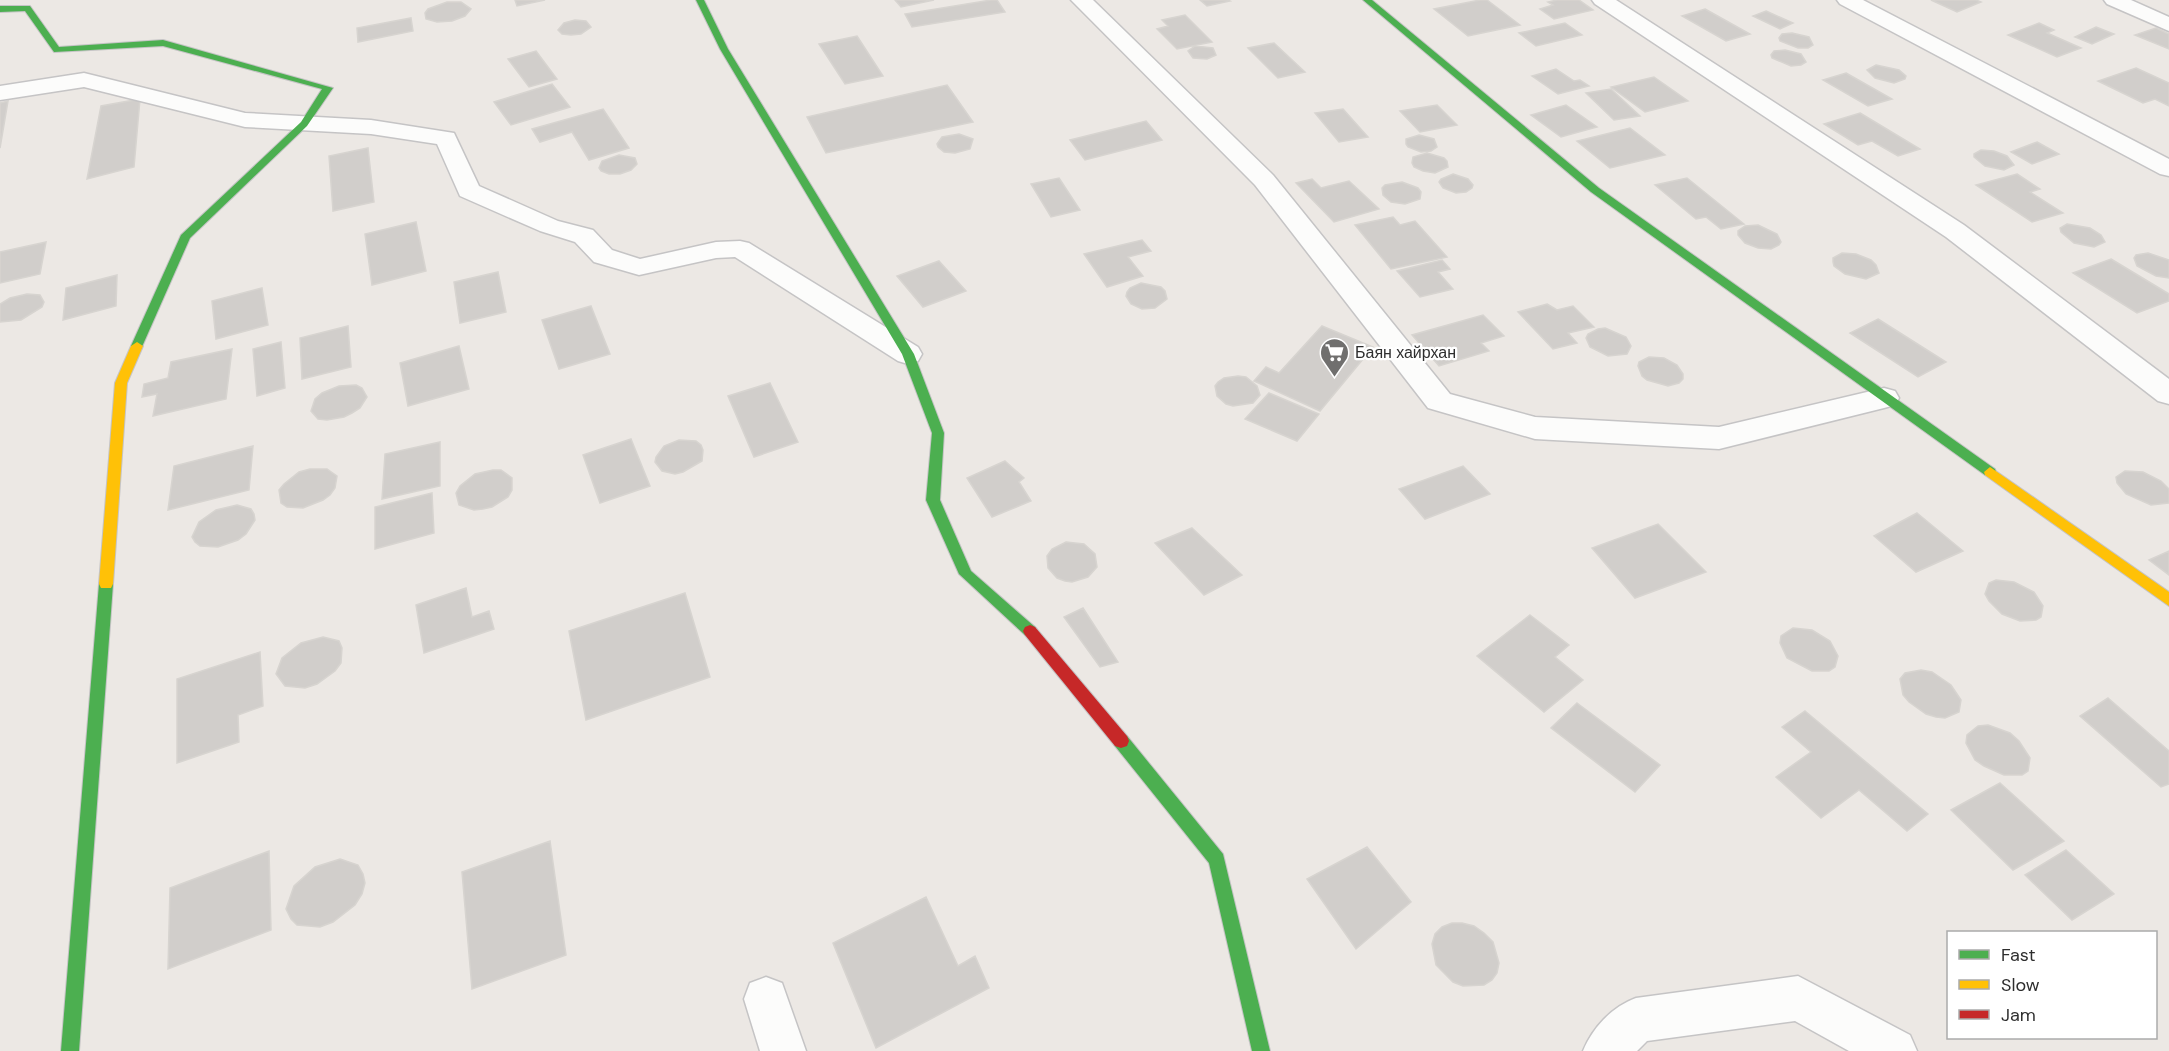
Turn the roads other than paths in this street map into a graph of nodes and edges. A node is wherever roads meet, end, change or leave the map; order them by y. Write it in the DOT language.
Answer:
graph roads {
  1 [pos="700,0"];
  2 [pos="1081,0"];
  3 [pos="1366,0"];
  4 [pos="1602,0"];
  5 [pos="1847,0"];
  6 [pos="2114,0"];
  7 [pos="0,9"];
  8 [pos="2169,25"];
  9 [pos="0,93"];
  10 [pos="304,124"];
  11 [pos="2169,169"];
  12 [pos="908,354"];
  13 [pos="2169,394"];
  14 [pos="1884,398"];
  15 [pos="2169,600"];
  16 [pos="766,999"];
  17 [pos="70,1051"];
  18 [pos="783,1051"];
  19 [pos="1261,1051"];
  20 [pos="1606,1051"];
  21 [pos="1894,1051"];
  1 -- 12 [label="street"];
  2 -- 14 [label="street"];
  3 -- 14 [label="street"];
  4 -- 13 [label="street"];
  5 -- 11 [label="street"];
  6 -- 8 [label="street"];
  7 -- 10 [label="street"];
  9 -- 10 [label="street"];
  10 -- 12 [label="street"];
  10 -- 17 [label="street"];
  12 -- 19 [label="street"];
  14 -- 15 [label="street"];
  16 -- 18 [label="street"];
  20 -- 21 [label="street"];
}
